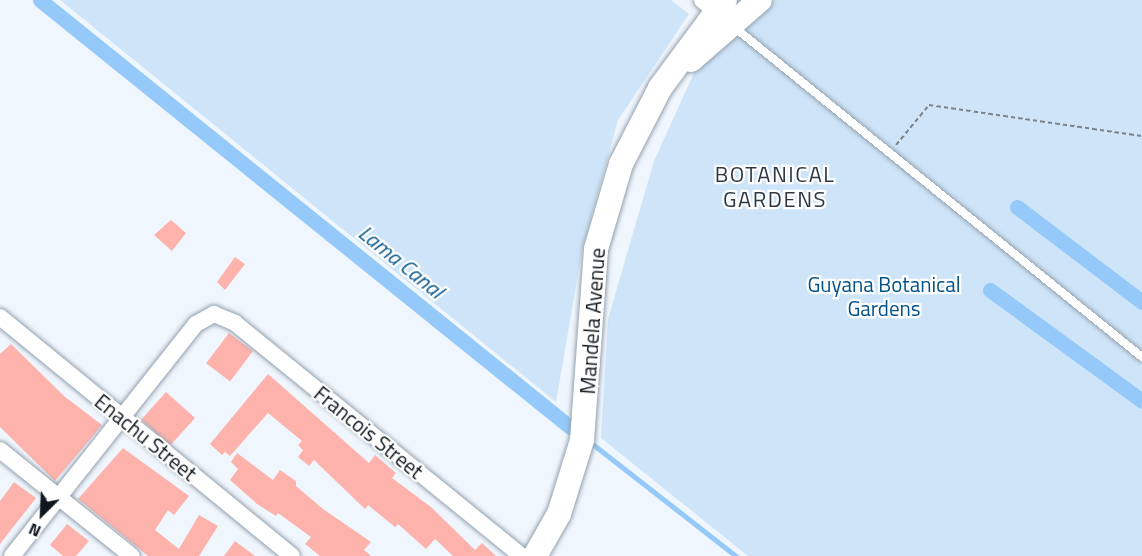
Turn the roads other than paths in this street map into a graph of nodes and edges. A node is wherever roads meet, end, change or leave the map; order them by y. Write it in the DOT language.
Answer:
graph roads {
  1 [pos="760,0"];
  2 [pos="718,9"];
  3 [pos="0,317"];
  4 [pos="1142,357"];
  5 [pos="122,418"];
  6 [pos="0,450"];
  7 [pos="60,498"];
  8 [pos="12,556"];
  9 [pos="132,556"];
  10 [pos="292,556"];
  11 [pos="522,556"];
  12 [pos="535,556"];
  1 -- 2 [label="main road, Mandela Avenue"];
  2 -- 4 [label="lane"];
  2 -- 12 [label="main road, Mandela Avenue"];
  3 -- 5 [label="street, Enachu Street"];
  5 -- 7 [label="street"];
  5 -- 10 [label="street, Enachu Street"];
  5 -- 11 [label="street, Francois Street"];
  6 -- 7 [label="street"];
  7 -- 8 [label="street"];
  7 -- 9 [label="street"];
}
